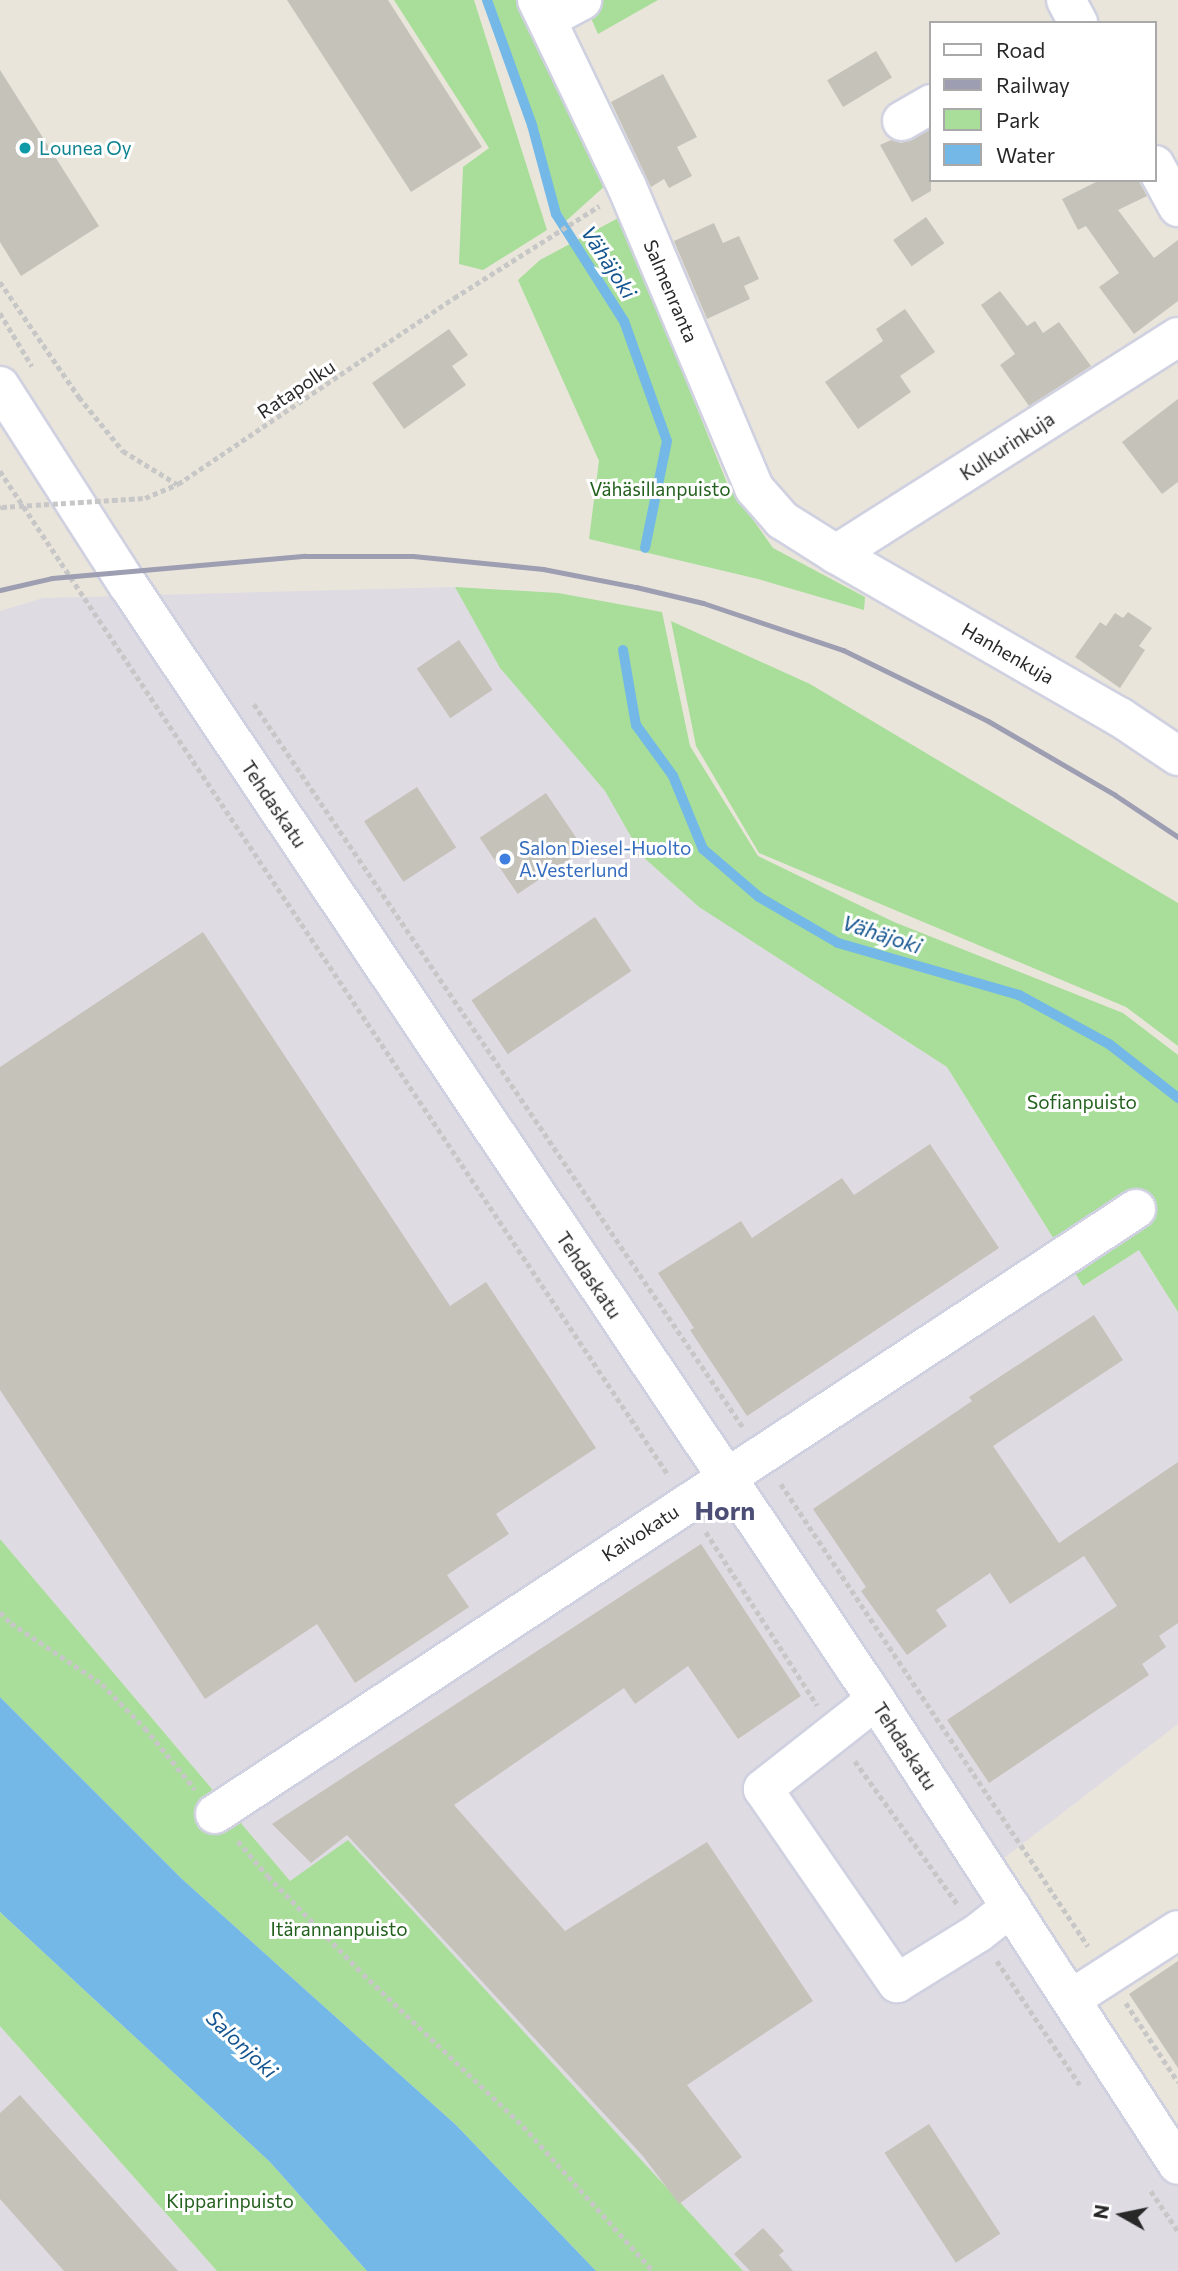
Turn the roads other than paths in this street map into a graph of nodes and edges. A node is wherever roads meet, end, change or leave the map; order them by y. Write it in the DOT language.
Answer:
graph roads {
  1 [pos="582,0"];
  2 [pos="542,10"];
  3 [pos="1157,169"];
  4 [pos="1178,207"];
  5 [pos="1178,337"];
  6 [pos="0,386"];
  7 [pos="836,554"];
  8 [pos="1178,756"];
  9 [pos="1136,1209"];
  10 [pos="724,1478"];
  11 [pos="876,1700"];
  12 [pos="215,1814"];
  13 [pos="1011,1907"];
  14 [pos="1178,1930"];
  15 [pos="1071,1999"];
  16 [pos="1178,2165"];
  1 -- 2 [label="street"];
  2 -- 7 [label="street, Salmenranta"];
  3 -- 4 [label="street"];
  5 -- 7 [label="street, Kulkurinkuja"];
  6 -- 10 [label="street, Tehdaskatu"];
  7 -- 8 [label="street, Hanhenkuja"];
  9 -- 10 [label="street, Kaivokatu"];
  10 -- 11 [label="street, Tehdaskatu"];
  10 -- 12 [label="street, Kaivokatu"];
  11 -- 13 [label="street, Tehdaskatu"];
  11 -- 13 [label="street"];
  13 -- 15 [label="street, Tehdaskatu"];
  14 -- 15 [label="street"];
  15 -- 16 [label="street, Tehdaskatu"];
}
